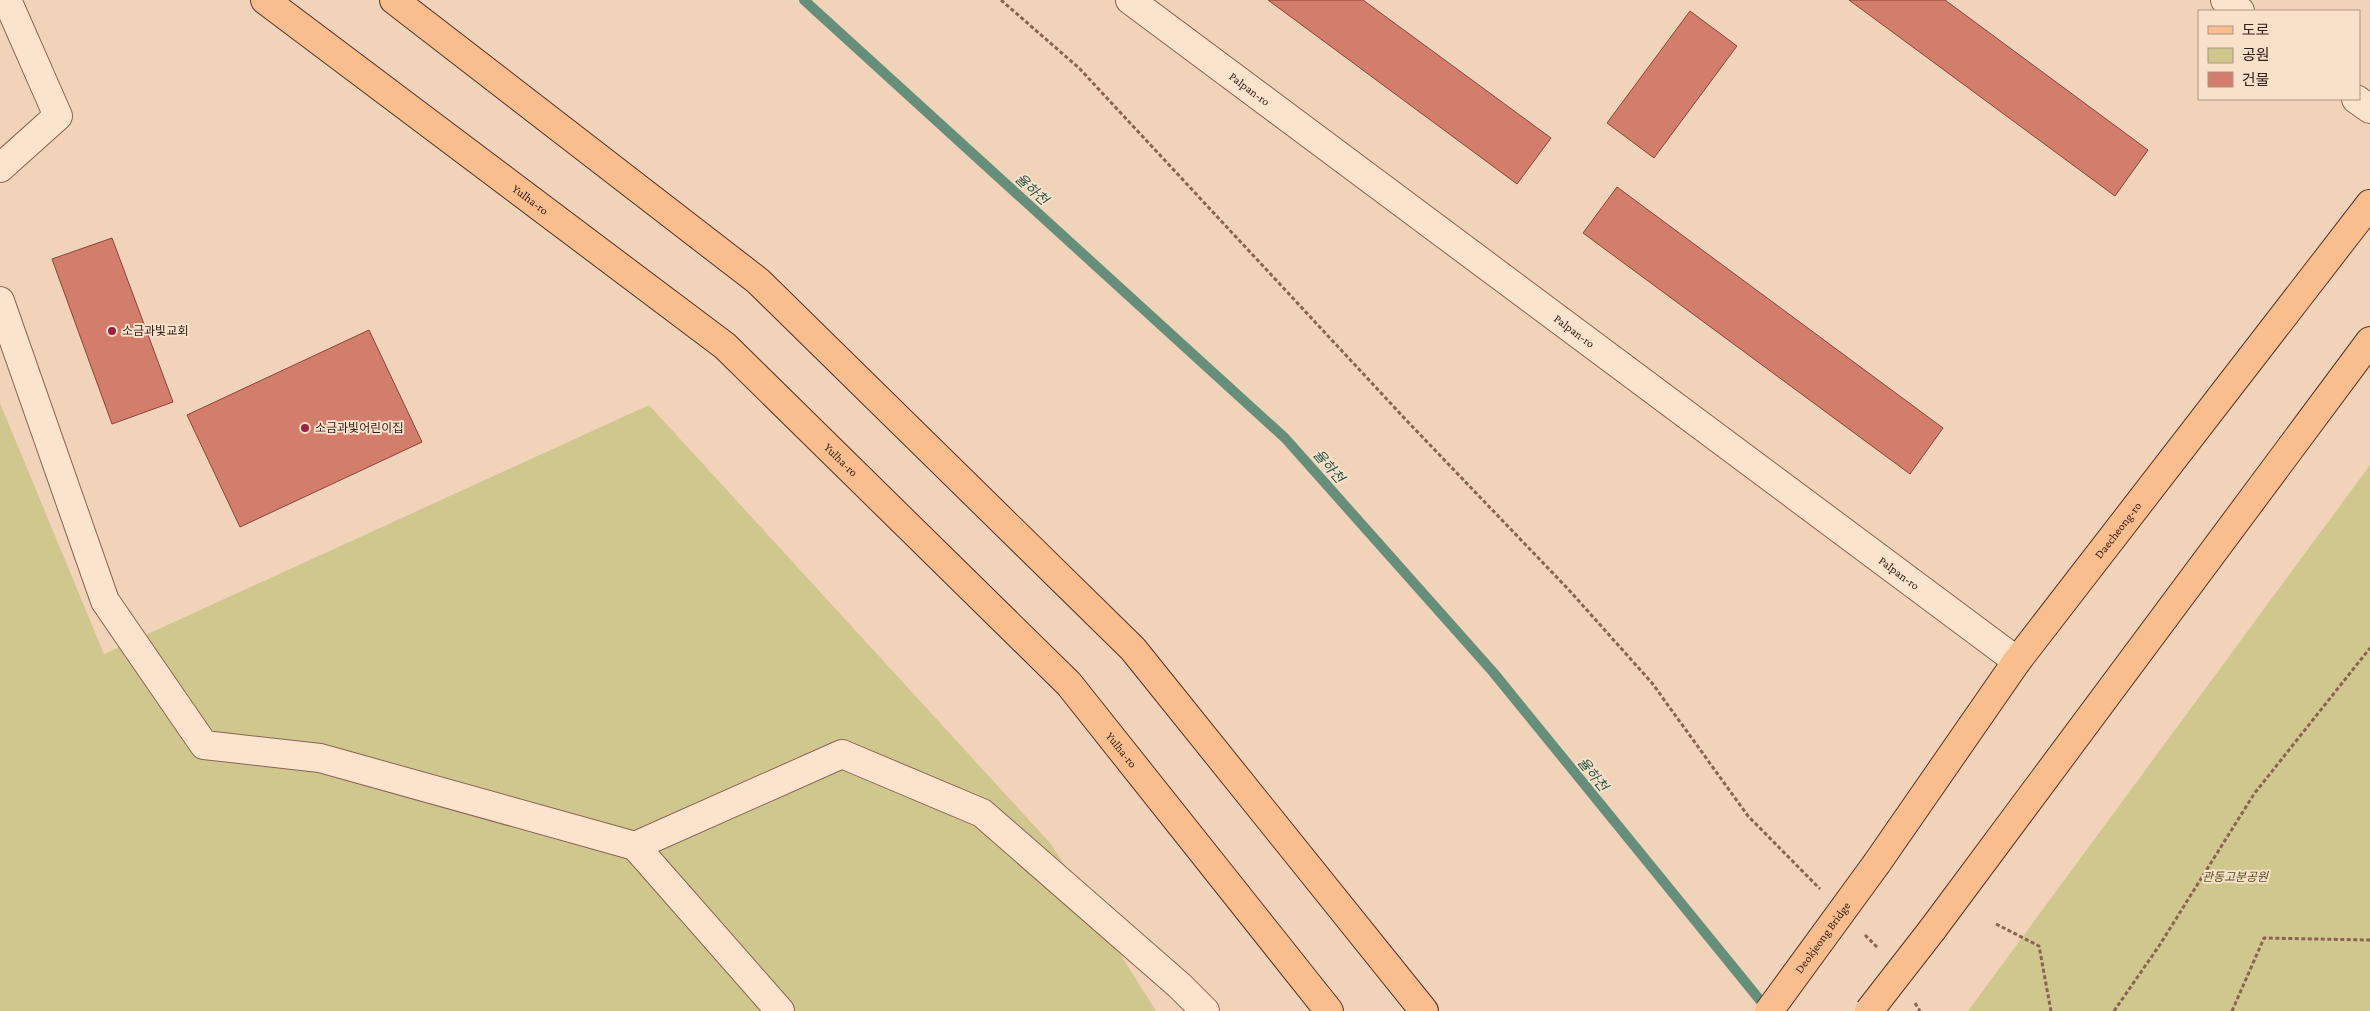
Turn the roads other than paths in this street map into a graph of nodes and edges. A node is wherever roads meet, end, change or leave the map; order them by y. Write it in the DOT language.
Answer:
graph roads {
  1 [pos="7,0"];
  2 [pos="265,0"];
  3 [pos="394,0"];
  4 [pos="1130,0"];
  5 [pos="2225,0"];
  6 [pos="1158,8"];
  7 [pos="2239,10"];
  8 [pos="2357,100"];
  9 [pos="2370,109"];
  10 [pos="0,168"];
  11 [pos="2370,204"];
  12 [pos="0,301"];
  13 [pos="2370,341"];
  14 [pos="2017,661"];
  15 [pos="635,846"];
  16 [pos="1877,863"];
  17 [pos="780,1011"];
  18 [pos="1205,1011"];
  19 [pos="1330,1011"];
  20 [pos="1424,1011"];
  21 [pos="1768,1011"];
  22 [pos="1869,1011"];
  1 -- 10 [label="street"];
  2 -- 19 [label="main road, Yulha-ro"];
  3 -- 20 [label="main road"];
  4 -- 6 [label="street, Palpan-ro"];
  5 -- 7 [label="street"];
  6 -- 14 [label="street, Palpan-ro"];
  8 -- 9 [label="street"];
  11 -- 14 [label="main road, Daecheong-ro"];
  12 -- 15 [label="street"];
  13 -- 22 [label="main road, bridge"];
  14 -- 16 [label="main road, Daecheong-ro"];
  15 -- 17 [label="street"];
  15 -- 18 [label="street"];
  16 -- 21 [label="main road, Deokjeong Bridge, bridge"];
}
